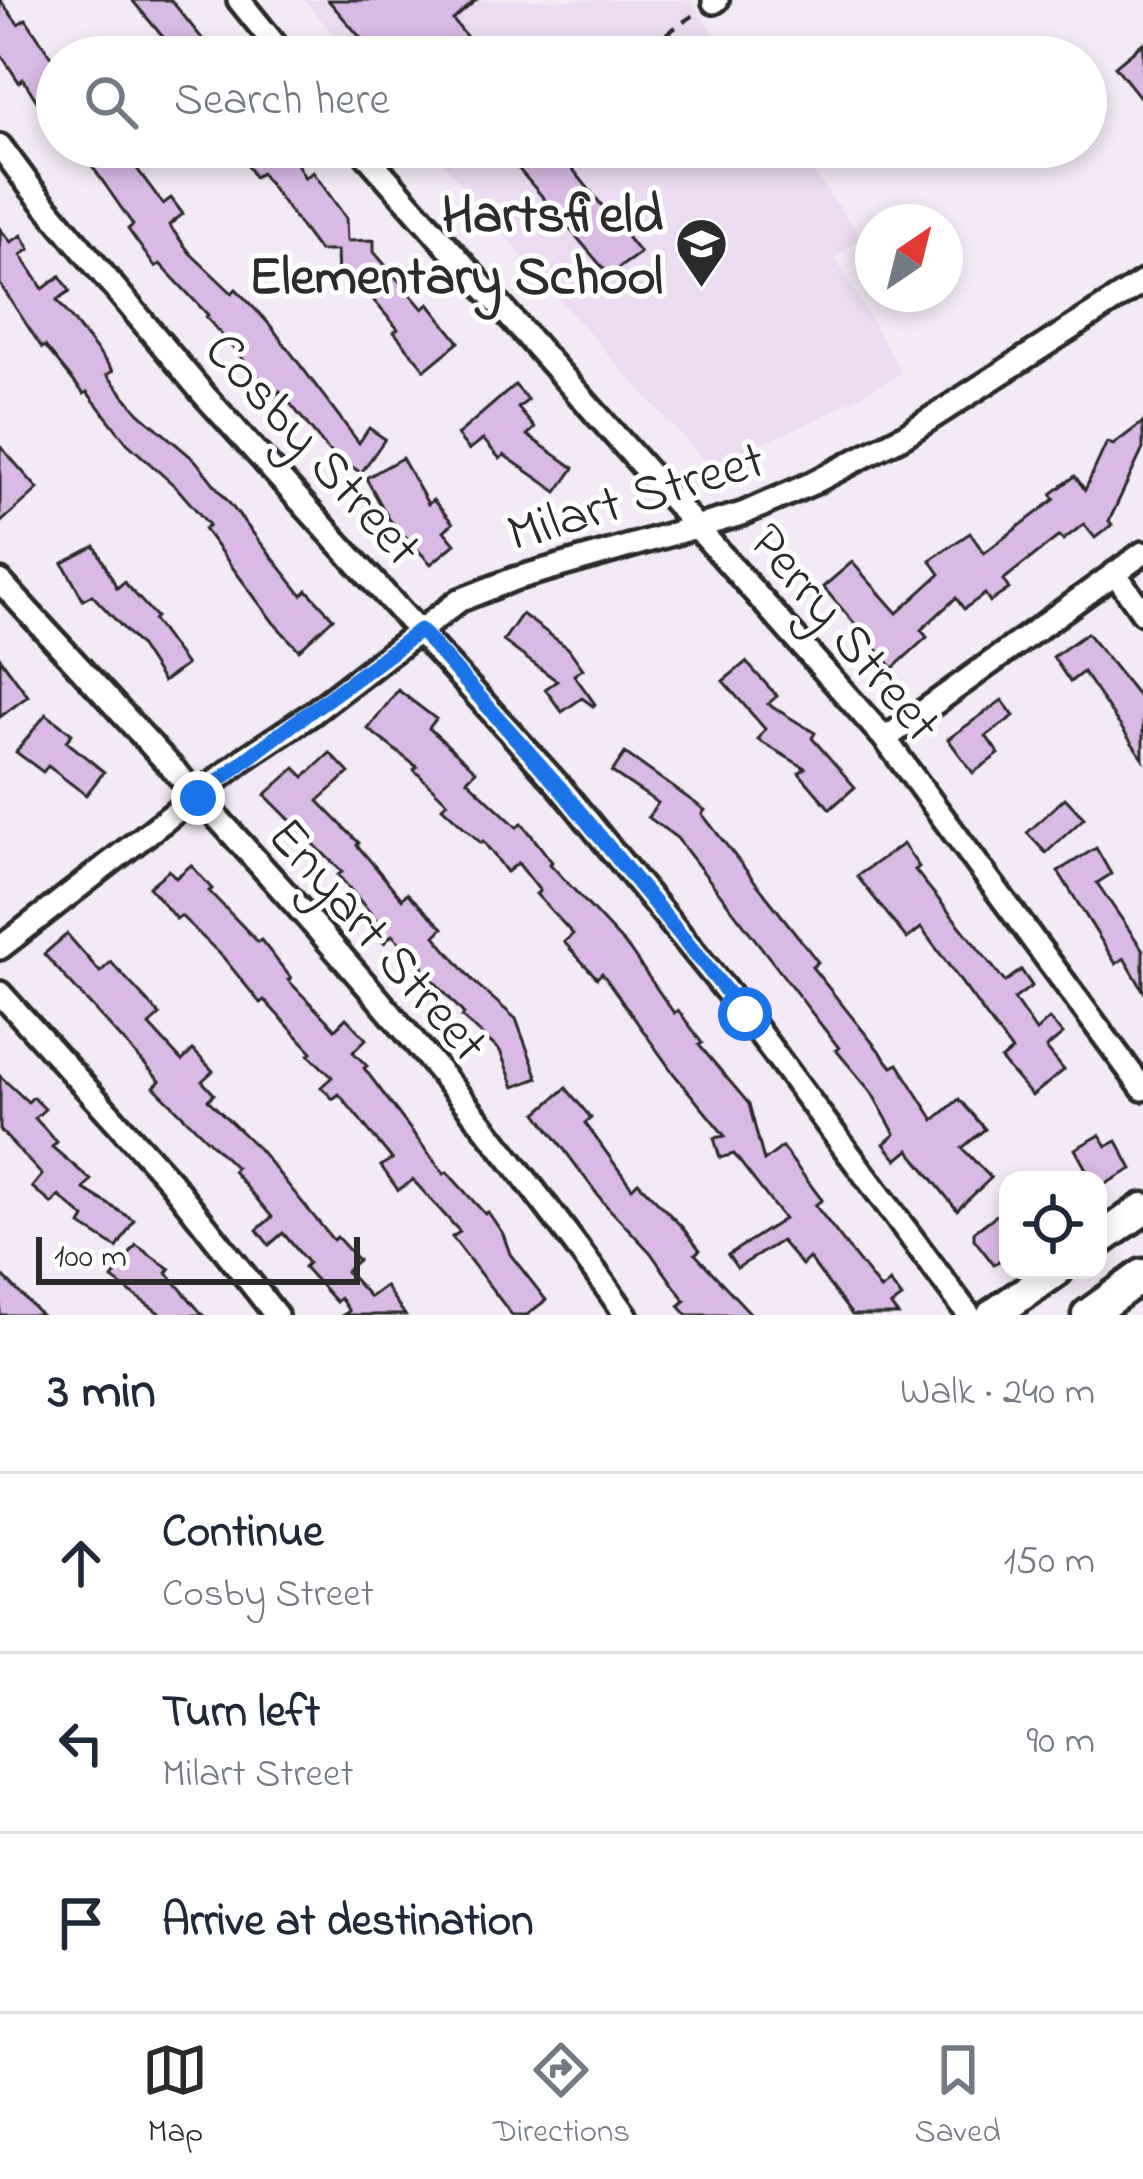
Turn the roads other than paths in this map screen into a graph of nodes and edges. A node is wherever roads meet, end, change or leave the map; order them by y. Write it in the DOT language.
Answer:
graph roads {
  1 [pos="239,0"];
  2 [pos="268,36"];
  3 [pos="0,146"];
  4 [pos="378,168"];
  5 [pos="1143,282"];
  6 [pos="697,524"];
  7 [pos="1143,553"];
  8 [pos="1114,573"];
  9 [pos="0,581"];
  10 [pos="1143,613"];
  11 [pos="420,630"];
  12 [pos="885,740"];
  13 [pos="198,798"];
  14 [pos="0,948"];
  15 [pos="0,993"];
  16 [pos="1143,1089"];
  17 [pos="1143,1209"];
  18 [pos="1107,1235"];
  19 [pos="1143,1275"];
  20 [pos="1044,1279"];
  21 [pos="276,1315"];
  22 [pos="626,1315"];
  23 [pos="969,1315"];
  24 [pos="993,1315"];
  25 [pos="1088,1315"];
  1 -- 2 [label="street"];
  3 -- 11 [label="street, Cosby Street"];
  4 -- 6 [label="street, Perry Street"];
  5 -- 6 [label="street, Milart Street"];
  6 -- 11 [label="street, Milart Street"];
  6 -- 12 [label="street, Perry Street"];
  7 -- 8 [label="street"];
  8 -- 10 [label="street"];
  8 -- 12 [label="street"];
  9 -- 13 [label="street, Enyart Street"];
  11 -- 13 [label="street, Milart Street"];
  11 -- 23 [label="street, Cosby Street"];
  12 -- 16 [label="street, Perry Street"];
  13 -- 14 [label="street, Milart Street"];
  13 -- 22 [label="street, Enyart Street"];
  15 -- 21 [label="street"];
  17 -- 18 [label="main road"];
  19 -- 25 [label="main road"];
  20 -- 24 [label="main road"];
}
